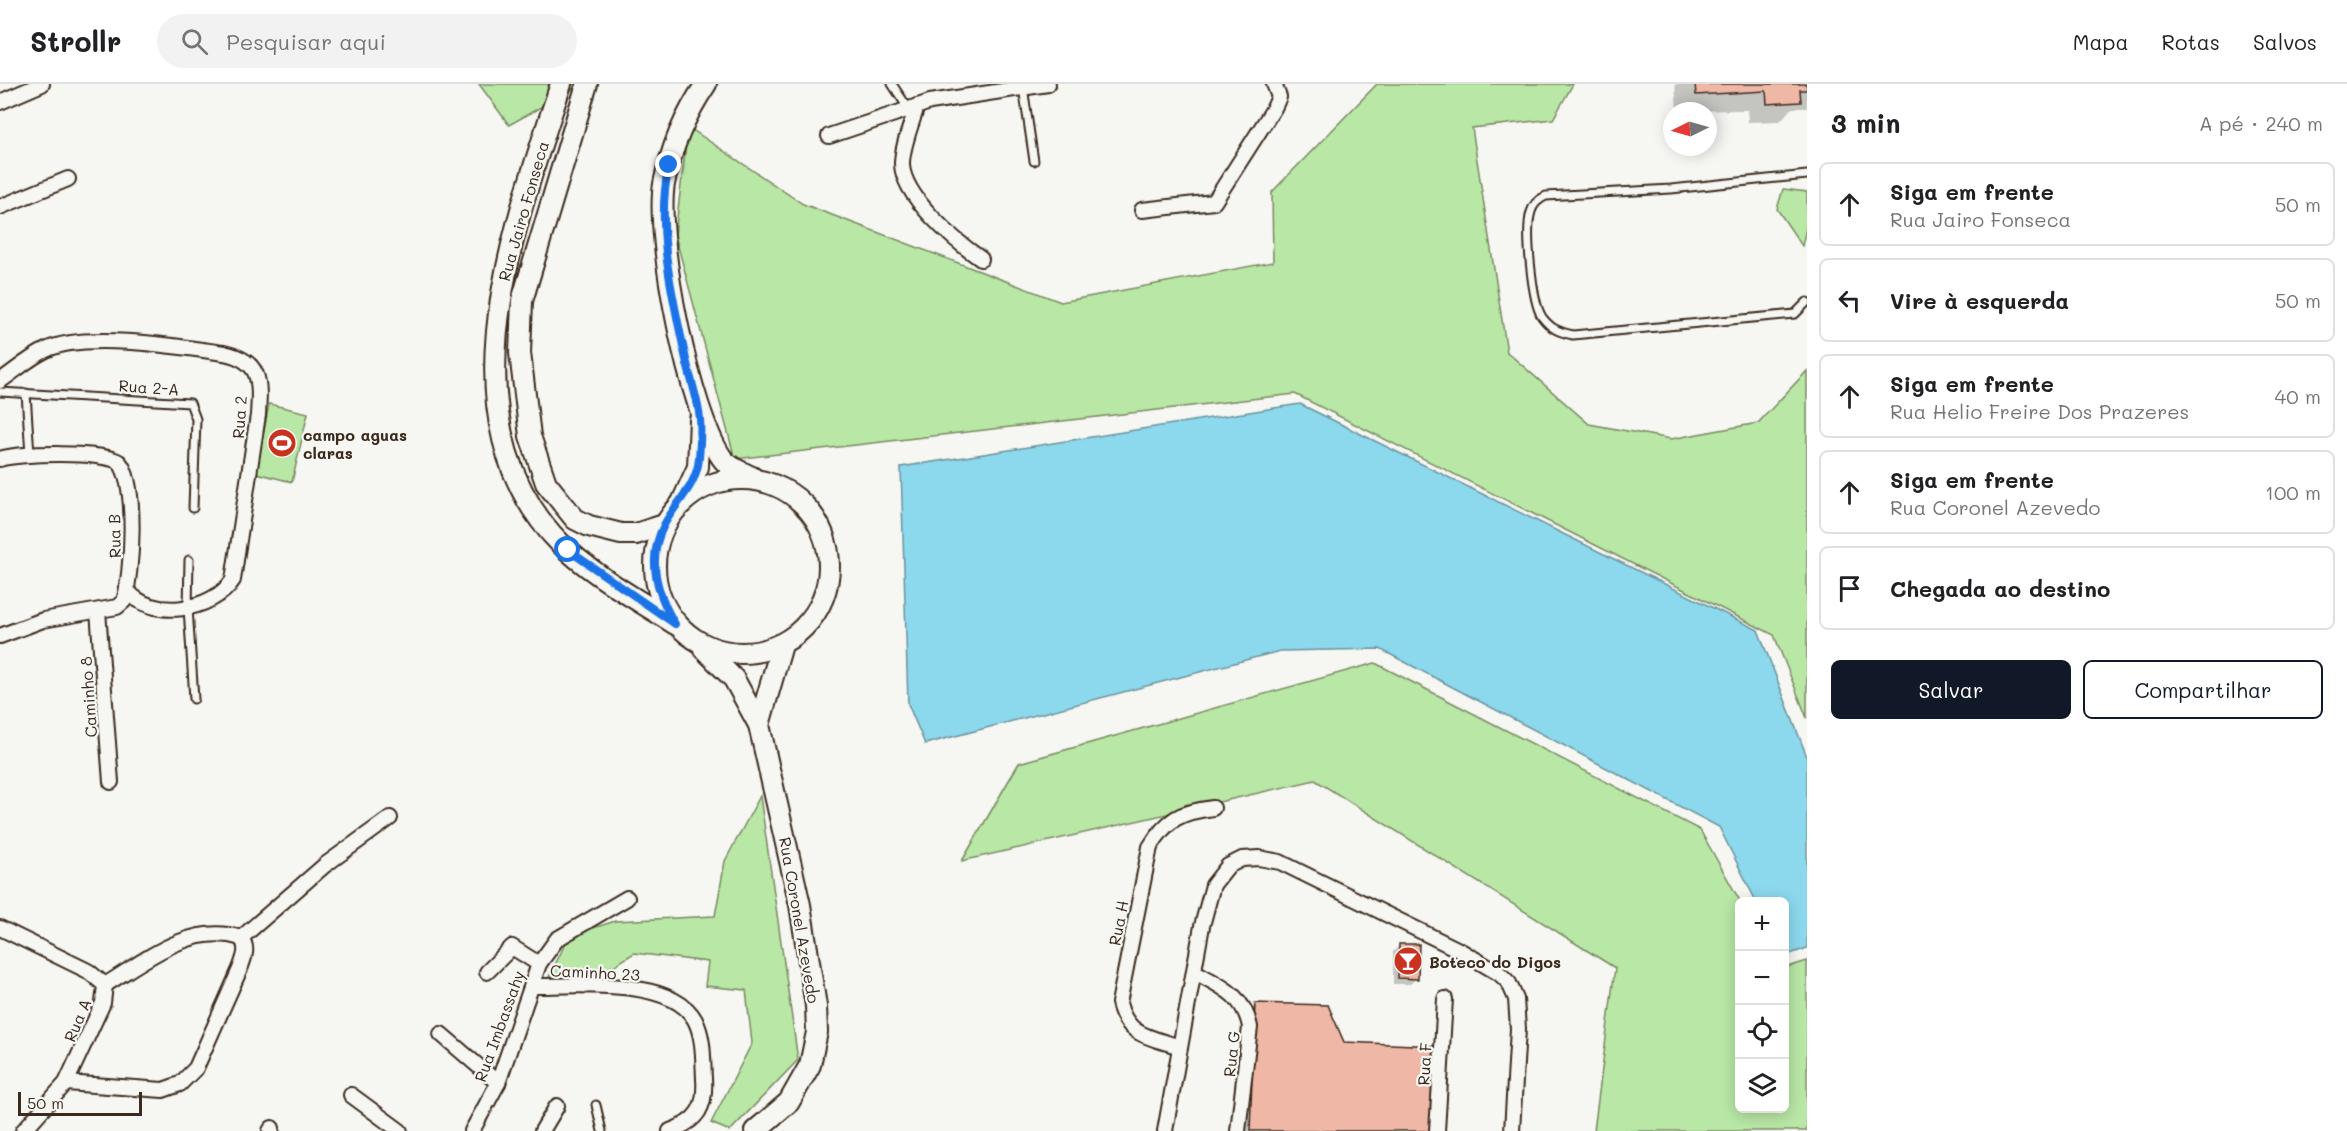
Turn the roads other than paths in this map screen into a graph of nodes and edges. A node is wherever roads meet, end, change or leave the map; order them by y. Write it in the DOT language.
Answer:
graph roads {
  1 [pos="42,84"];
  2 [pos="561,84"];
  3 [pos="587,84"];
  4 [pos="706,84"];
  5 [pos="892,84"];
  6 [pos="1275,84"];
  7 [pos="1036,85"];
  8 [pos="0,102"];
  9 [pos="913,107"];
  10 [pos="829,136"];
  11 [pos="1034,161"];
  12 [pos="1807,175"];
  13 [pos="68,179"];
  14 [pos="0,207"];
  15 [pos="1142,210"];
  16 [pos="981,259"];
  17 [pos="1807,302"];
  18 [pos="0,381"];
  19 [pos="0,392"];
  20 [pos="26,393"];
  21 [pos="700,413"];
  22 [pos="30,455"];
  23 [pos="0,459"];
  24 [pos="757,479"];
  25 [pos="682,501"];
  26 [pos="193,508"];
  27 [pos="664,525"];
  28 [pos="189,560"];
  29 [pos="127,590"];
  30 [pos="188,608"];
  31 [pos="98,611"];
  32 [pos="675,624"];
  33 [pos="0,636"];
  34 [pos="695,641"];
  35 [pos="782,645"];
  36 [pos="194,699"];
  37 [pos="759,725"];
  38 [pos="111,782"];
  39 [pos="1213,808"];
  40 [pos="390,818"];
  41 [pos="627,898"];
  42 [pos="0,928"];
  43 [pos="241,938"];
  44 [pos="539,964"];
  45 [pos="487,972"];
  46 [pos="1195,972"];
  47 [pos="105,985"];
  48 [pos="534,986"];
  49 [pos="1444,999"];
  50 [pos="441,1034"];
  51 [pos="1180,1047"];
  52 [pos="66,1083"];
  53 [pos="498,1083"];
  54 [pos="351,1095"];
  55 [pos="557,1106"];
  56 [pos="596,1106"];
  57 [pos="22,1131"];
  58 [pos="400,1131"];
  59 [pos="472,1131"];
  60 [pos="542,1131"];
  61 [pos="602,1131"];
  62 [pos="670,1131"];
  63 [pos="755,1131"];
  64 [pos="1164,1131"];
  65 [pos="1238,1131"];
  66 [pos="1437,1131"];
  67 [pos="1512,1131"];
  1 -- 8 [label="street"];
  2 -- 32 [label="main road, Rua Jairo Fonseca"];
  3 -- 27 [label="main road, Rua Jairo Fonseca"];
  4 -- 21 [label="main road"];
  5 -- 9 [label="lane"];
  6 -- 15 [label="street"];
  7 -- 9 [label="street"];
  7 -- 11 [label="lane"];
  9 -- 10 [label="street"];
  9 -- 16 [label="street"];
  12 -- 17 [label="lane"];
  13 -- 14 [label="street"];
  18 -- 30 [label="street, Rua 2"];
  19 -- 20 [label="lane, Rua 2-A"];
  20 -- 22 [label="lane"];
  20 -- 26 [label="lane, Rua 2-A"];
  21 -- 24 [label="main road"];
  21 -- 25 [label="main road"];
  22 -- 23 [label="street, Rua B"];
  22 -- 29 [label="street, Rua B"];
  24 -- 25 [label="main road"];
  24 -- 35 [label="main road"];
  25 -- 27 [label="main road"];
  27 -- 32 [label="main road"];
  28 -- 30 [label="lane"];
  29 -- 30 [label="street, Rua 2"];
  29 -- 31 [label="street"];
  30 -- 36 [label="lane"];
  31 -- 33 [label="street"];
  31 -- 38 [label="street, Caminho 8"];
  32 -- 34 [label="main road"];
  34 -- 35 [label="main road"];
  34 -- 37 [label="main road"];
  35 -- 37 [label="main road"];
  37 -- 63 [label="main road, Rua Coronel Azevedo"];
  39 -- 51 [label="street, Rua H"];
  40 -- 43 [label="street"];
  41 -- 44 [label="street, Rua Imbassahy"];
  42 -- 47 [label="street, Rua A"];
  43 -- 47 [label="street"];
  43 -- 52 [label="street"];
  44 -- 45 [label="street, Rua Imbassahy"];
  44 -- 48 [label="street, Rua Imbassahy"];
  46 -- 51 [label="street"];
  46 -- 65 [label="street, Rua G"];
  46 -- 67 [label="street"];
  47 -- 52 [label="street, Rua A"];
  48 -- 53 [label="street, Rua Imbassahy"];
  48 -- 62 [label="street, Caminho 23"];
  49 -- 66 [label="street, Rua F"];
  50 -- 53 [label="street"];
  51 -- 64 [label="street"];
  52 -- 57 [label="street, Rua A"];
  53 -- 59 [label="street, Rua Imbassahy"];
  54 -- 58 [label="street"];
  55 -- 60 [label="street"];
  56 -- 61 [label="lane"];
}
